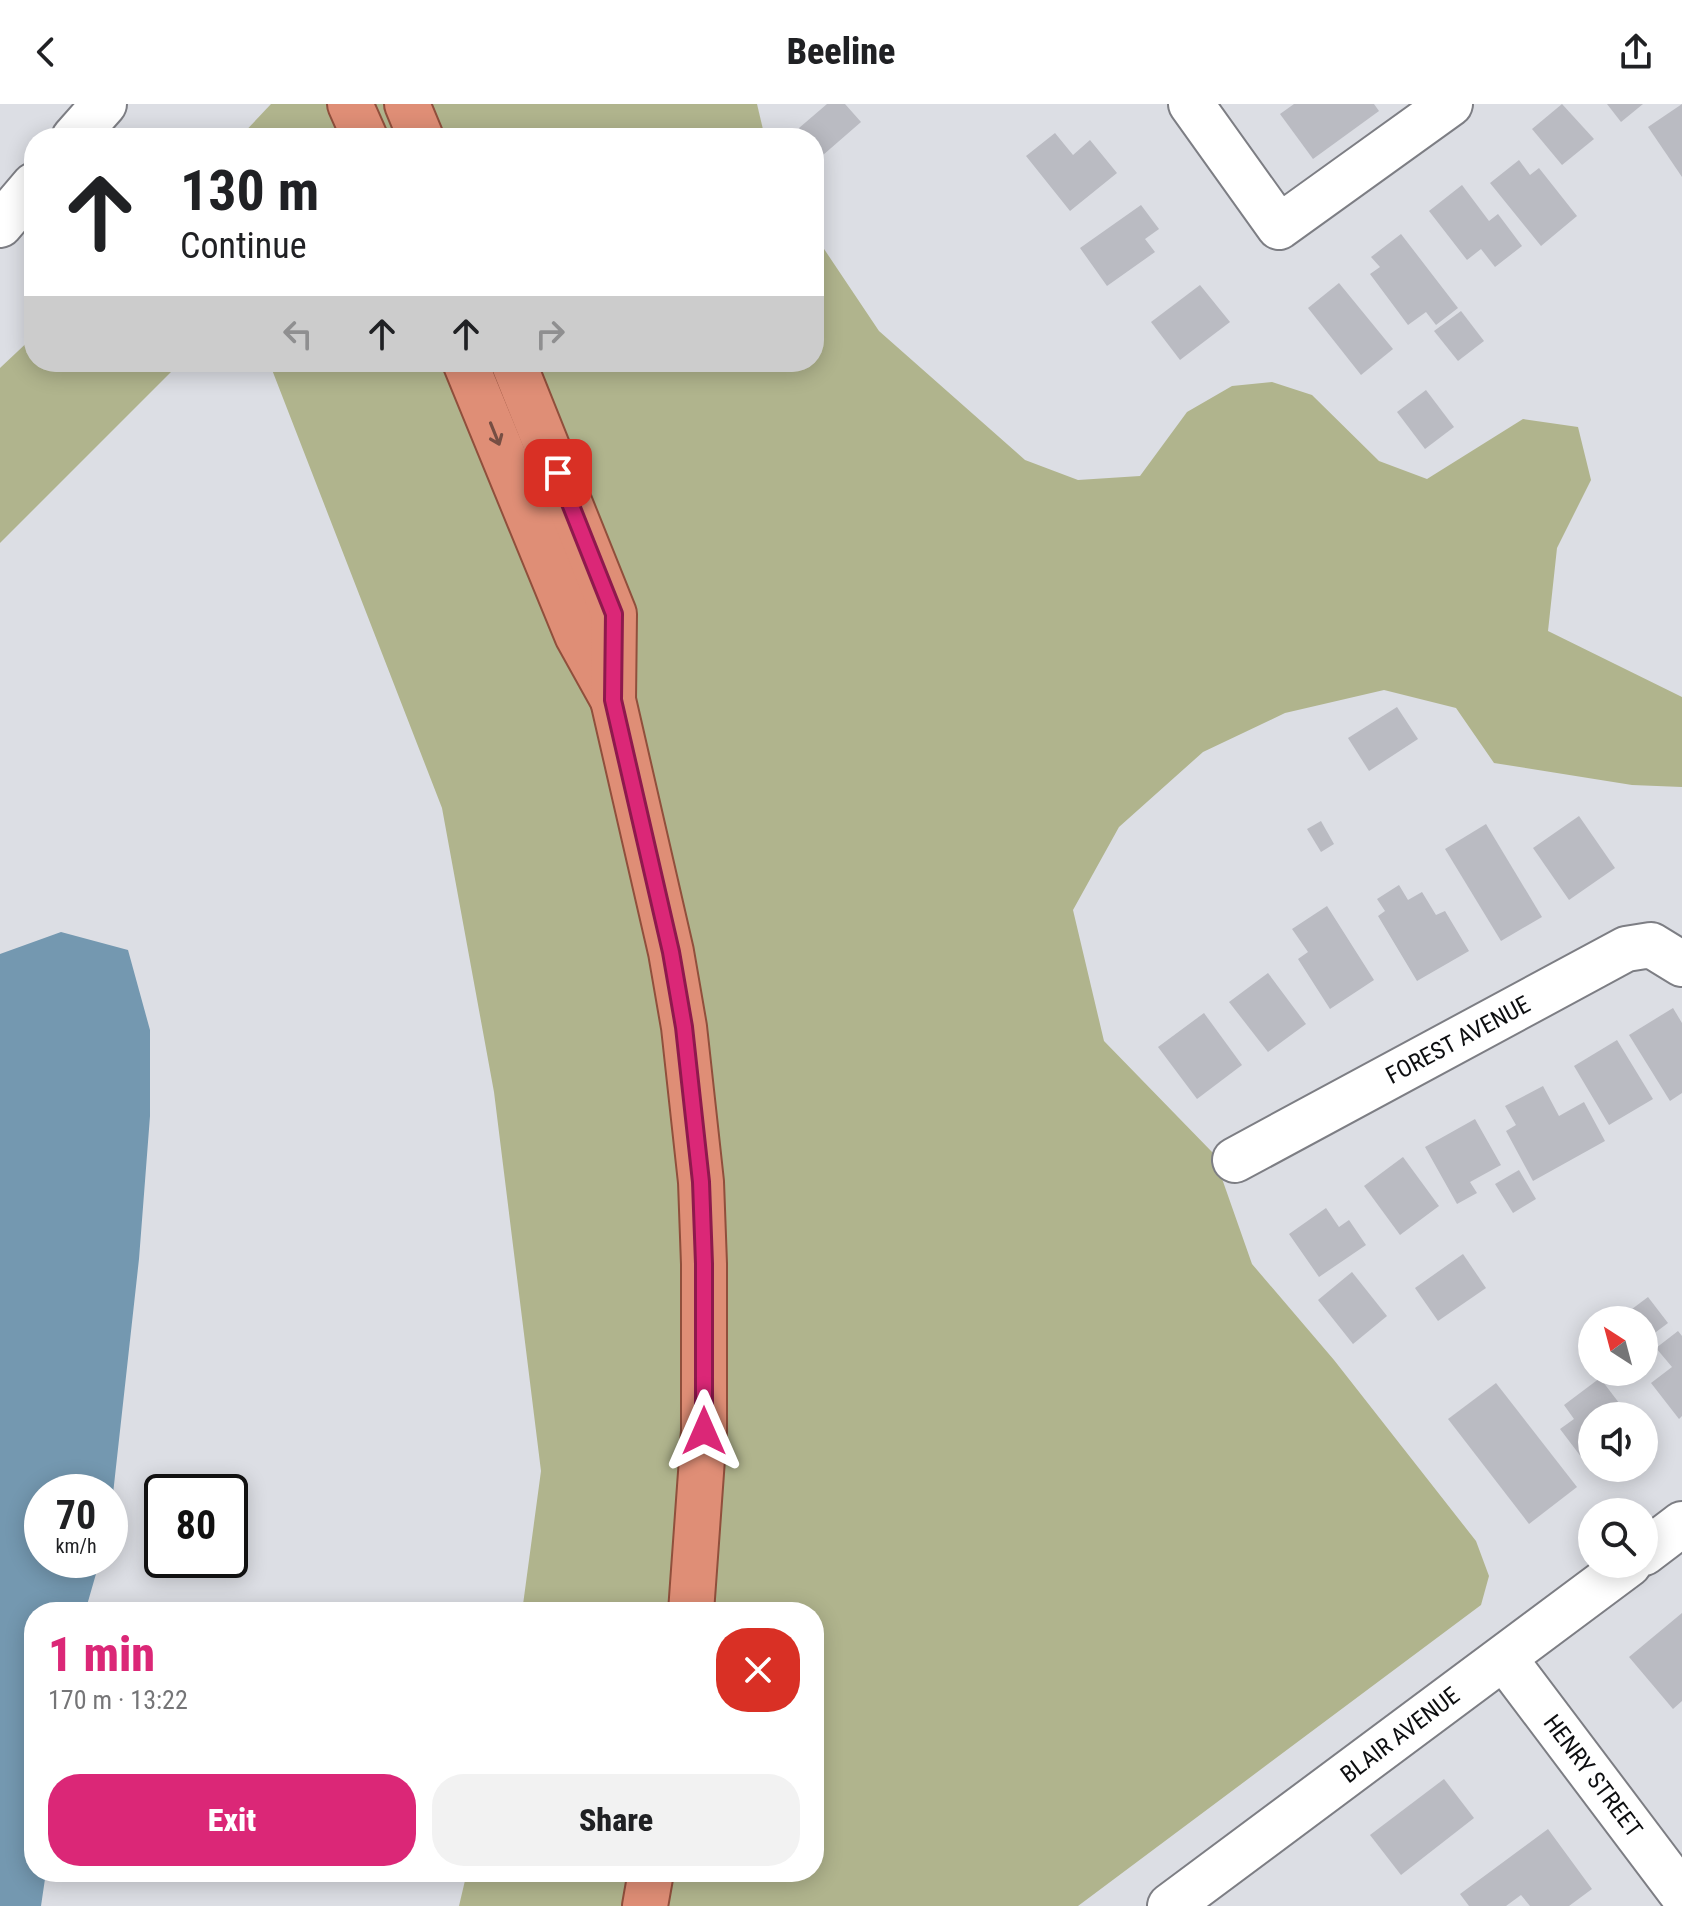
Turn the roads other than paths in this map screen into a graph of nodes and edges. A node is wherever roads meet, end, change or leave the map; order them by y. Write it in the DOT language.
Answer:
graph roads {
  1 [pos="104,104"];
  2 [pos="350,104"];
  3 [pos="407,104"];
  4 [pos="1191,104"];
  5 [pos="1450,104"];
  6 [pos="83,128"];
  7 [pos="361,128"];
  8 [pos="417,128"];
  9 [pos="24,197"];
  10 [pos="0,225"];
  11 [pos="469,372"];
  12 [pos="517,372"];
  13 [pos="613,700"];
  14 [pos="1682,964"];
  15 [pos="1235,1160"];
  16 [pos="1682,1524"];
  17 [pos="1658,1542"];
  18 [pos="1610,1578"];
  19 [pos="692,1602"];
  20 [pos="1504,1658"];
  21 [pos="649,1882"];
  22 [pos="1682,1894"];
  23 [pos="645,1906"];
  24 [pos="1170,1906"];
  1 -- 6 [label="street"];
  2 -- 7 [label="highway"];
  3 -- 8 [label="highway"];
  4 -- 5 [label="street"];
  9 -- 10 [label="street"];
  11 -- 13 [label="highway, one-way"];
  12 -- 13 [label="highway"];
  13 -- 19 [label="highway"];
  14 -- 15 [label="street, FOREST AVENUE"];
  16 -- 17 [label="street"];
  18 -- 20 [label="street, BLAIR AVENUE"];
  20 -- 22 [label="street, HENRY STREET"];
  20 -- 24 [label="street, BLAIR AVENUE"];
  21 -- 23 [label="highway"];
}
